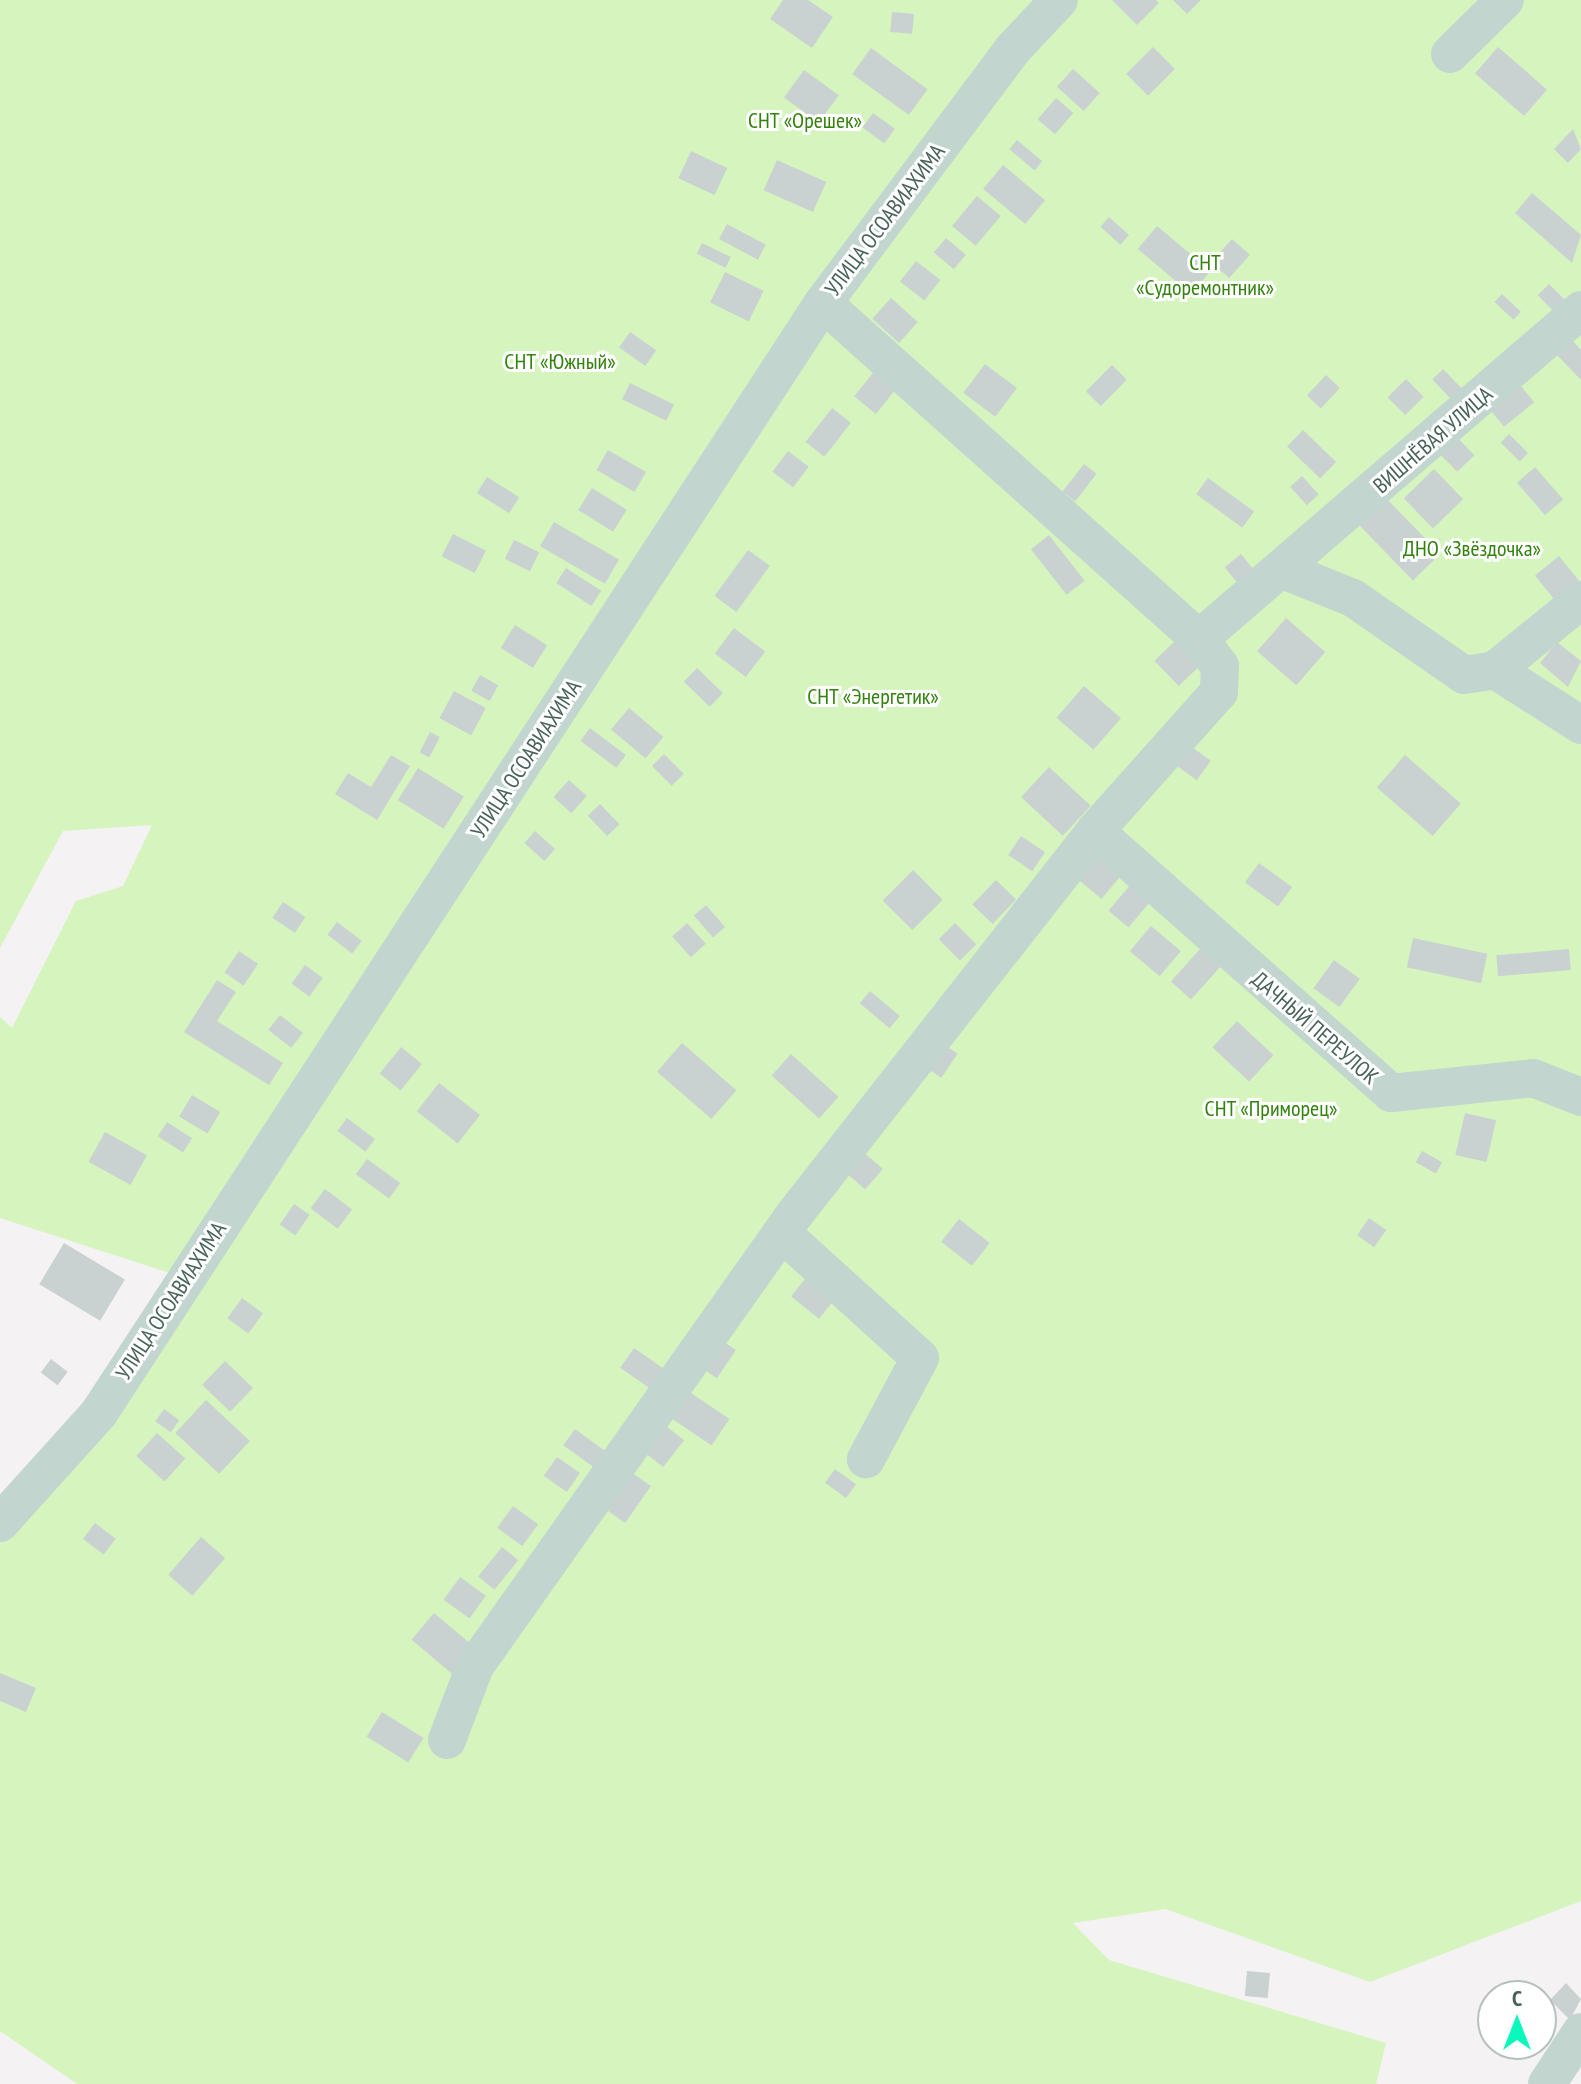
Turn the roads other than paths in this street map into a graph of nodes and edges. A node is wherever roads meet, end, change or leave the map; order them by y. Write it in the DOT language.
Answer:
graph roads {
  1 [pos="1059,0"];
  2 [pos="1505,0"];
  3 [pos="1450,54"];
  4 [pos="823,303"];
  5 [pos="1581,310"];
  6 [pos="1283,570"];
  7 [pos="1581,600"];
  8 [pos="1199,639"];
  9 [pos="1495,670"];
  10 [pos="1581,725"];
  11 [pos="1095,831"];
  12 [pos="1581,1097"];
  13 [pos="782,1233"];
  14 [pos="866,1459"];
  15 [pos="0,1523"];
  16 [pos="447,1740"];
  17 [pos="1581,2032"];
  18 [pos="1547,2084"];
  1 -- 4 [label="street, УЛИЦА ОСОАВИАХИМА"];
  2 -- 3 [label="street"];
  4 -- 8 [label="street"];
  4 -- 15 [label="street, УЛИЦА ОСОАВИАХИМА"];
  5 -- 6 [label="street, ВИШНЁВАЯ УЛИЦА"];
  6 -- 8 [label="street, ВИШНЁВАЯ УЛИЦА"];
  6 -- 9 [label="street"];
  7 -- 9 [label="street"];
  8 -- 11 [label="street"];
  9 -- 10 [label="street"];
  11 -- 12 [label="street, ДАЧНЫЙ ПЕРЕУЛОК"];
  11 -- 13 [label="street"];
  13 -- 14 [label="street"];
  13 -- 16 [label="street"];
  17 -- 18 [label="street"];
}
